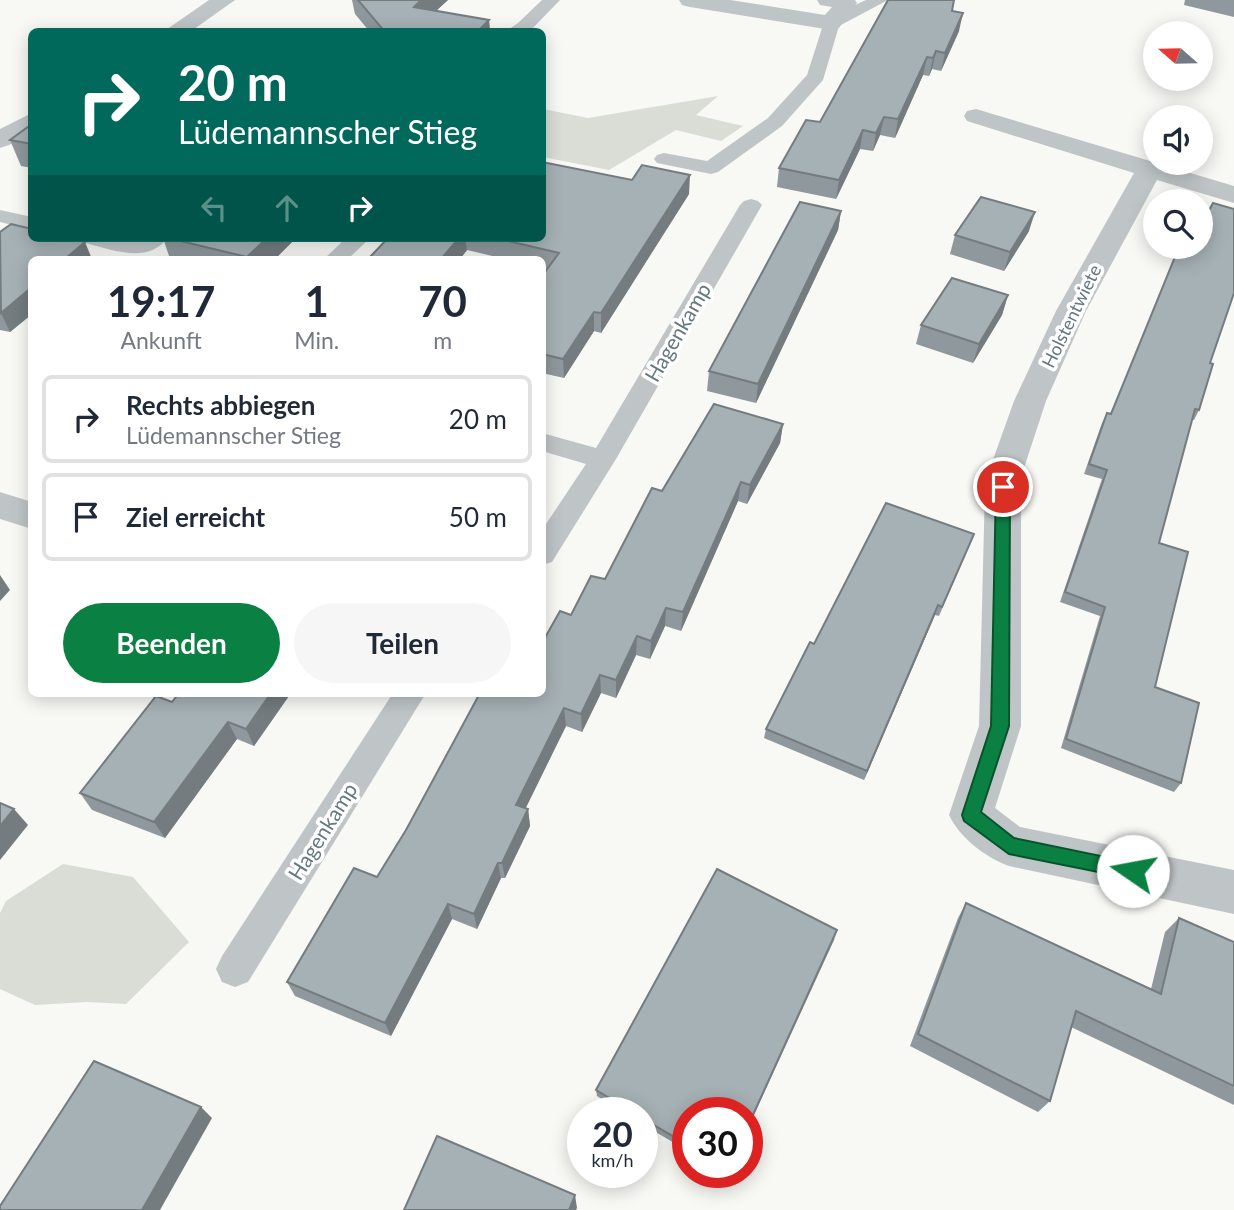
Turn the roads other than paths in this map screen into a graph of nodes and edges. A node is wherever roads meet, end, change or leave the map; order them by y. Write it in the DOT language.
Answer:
graph roads {
  1 [pos="224,0"];
  2 [pos="552,0"];
  3 [pos="691,0"];
  4 [pos="828,0"];
  5 [pos="880,0"];
  6 [pos="756,5"];
  7 [pos="831,23"];
  8 [pos="180,28"];
  9 [pos="522,28"];
  10 [pos="976,117"];
  11 [pos="28,122"];
  12 [pos="0,140"];
  13 [pos="664,159"];
  14 [pos="1143,168"];
  15 [pos="1146,175"];
  16 [pos="1166,175"];
  17 [pos="1234,195"];
  18 [pos="751,205"];
  19 [pos="0,216"];
  20 [pos="28,222"];
  21 [pos="110,242"];
  22 [pos="148,242"];
  23 [pos="354,242"];
  24 [pos="338,256"];
  25 [pos="546,443"];
  26 [pos="603,459"];
  27 [pos="0,505"];
  28 [pos="28,515"];
  29 [pos="551,524"];
  30 [pos="407,697"];
  31 [pos="1234,892"];
  32 [pos="235,969"];
  1 -- 8 [label="street"];
  2 -- 9 [label="lane"];
  3 -- 6 [label="street"];
  4 -- 7 [label="street"];
  5 -- 7 [label="lane"];
  6 -- 7 [label="street"];
  7 -- 13 [label="lane"];
  10 -- 14 [label="street"];
  11 -- 12 [label="street"];
  15 -- 31 [label="street, Holstentwiete"];
  16 -- 17 [label="street"];
  18 -- 26 [label="lane, Hagenkamp"];
  19 -- 20 [label="lane"];
  21 -- 22 [label="lane"];
  23 -- 24 [label="lane"];
  25 -- 26 [label="lane"];
  26 -- 29 [label="lane, Hagenkamp"];
  27 -- 28 [label="street"];
  30 -- 32 [label="lane, Hagenkamp"];
}
